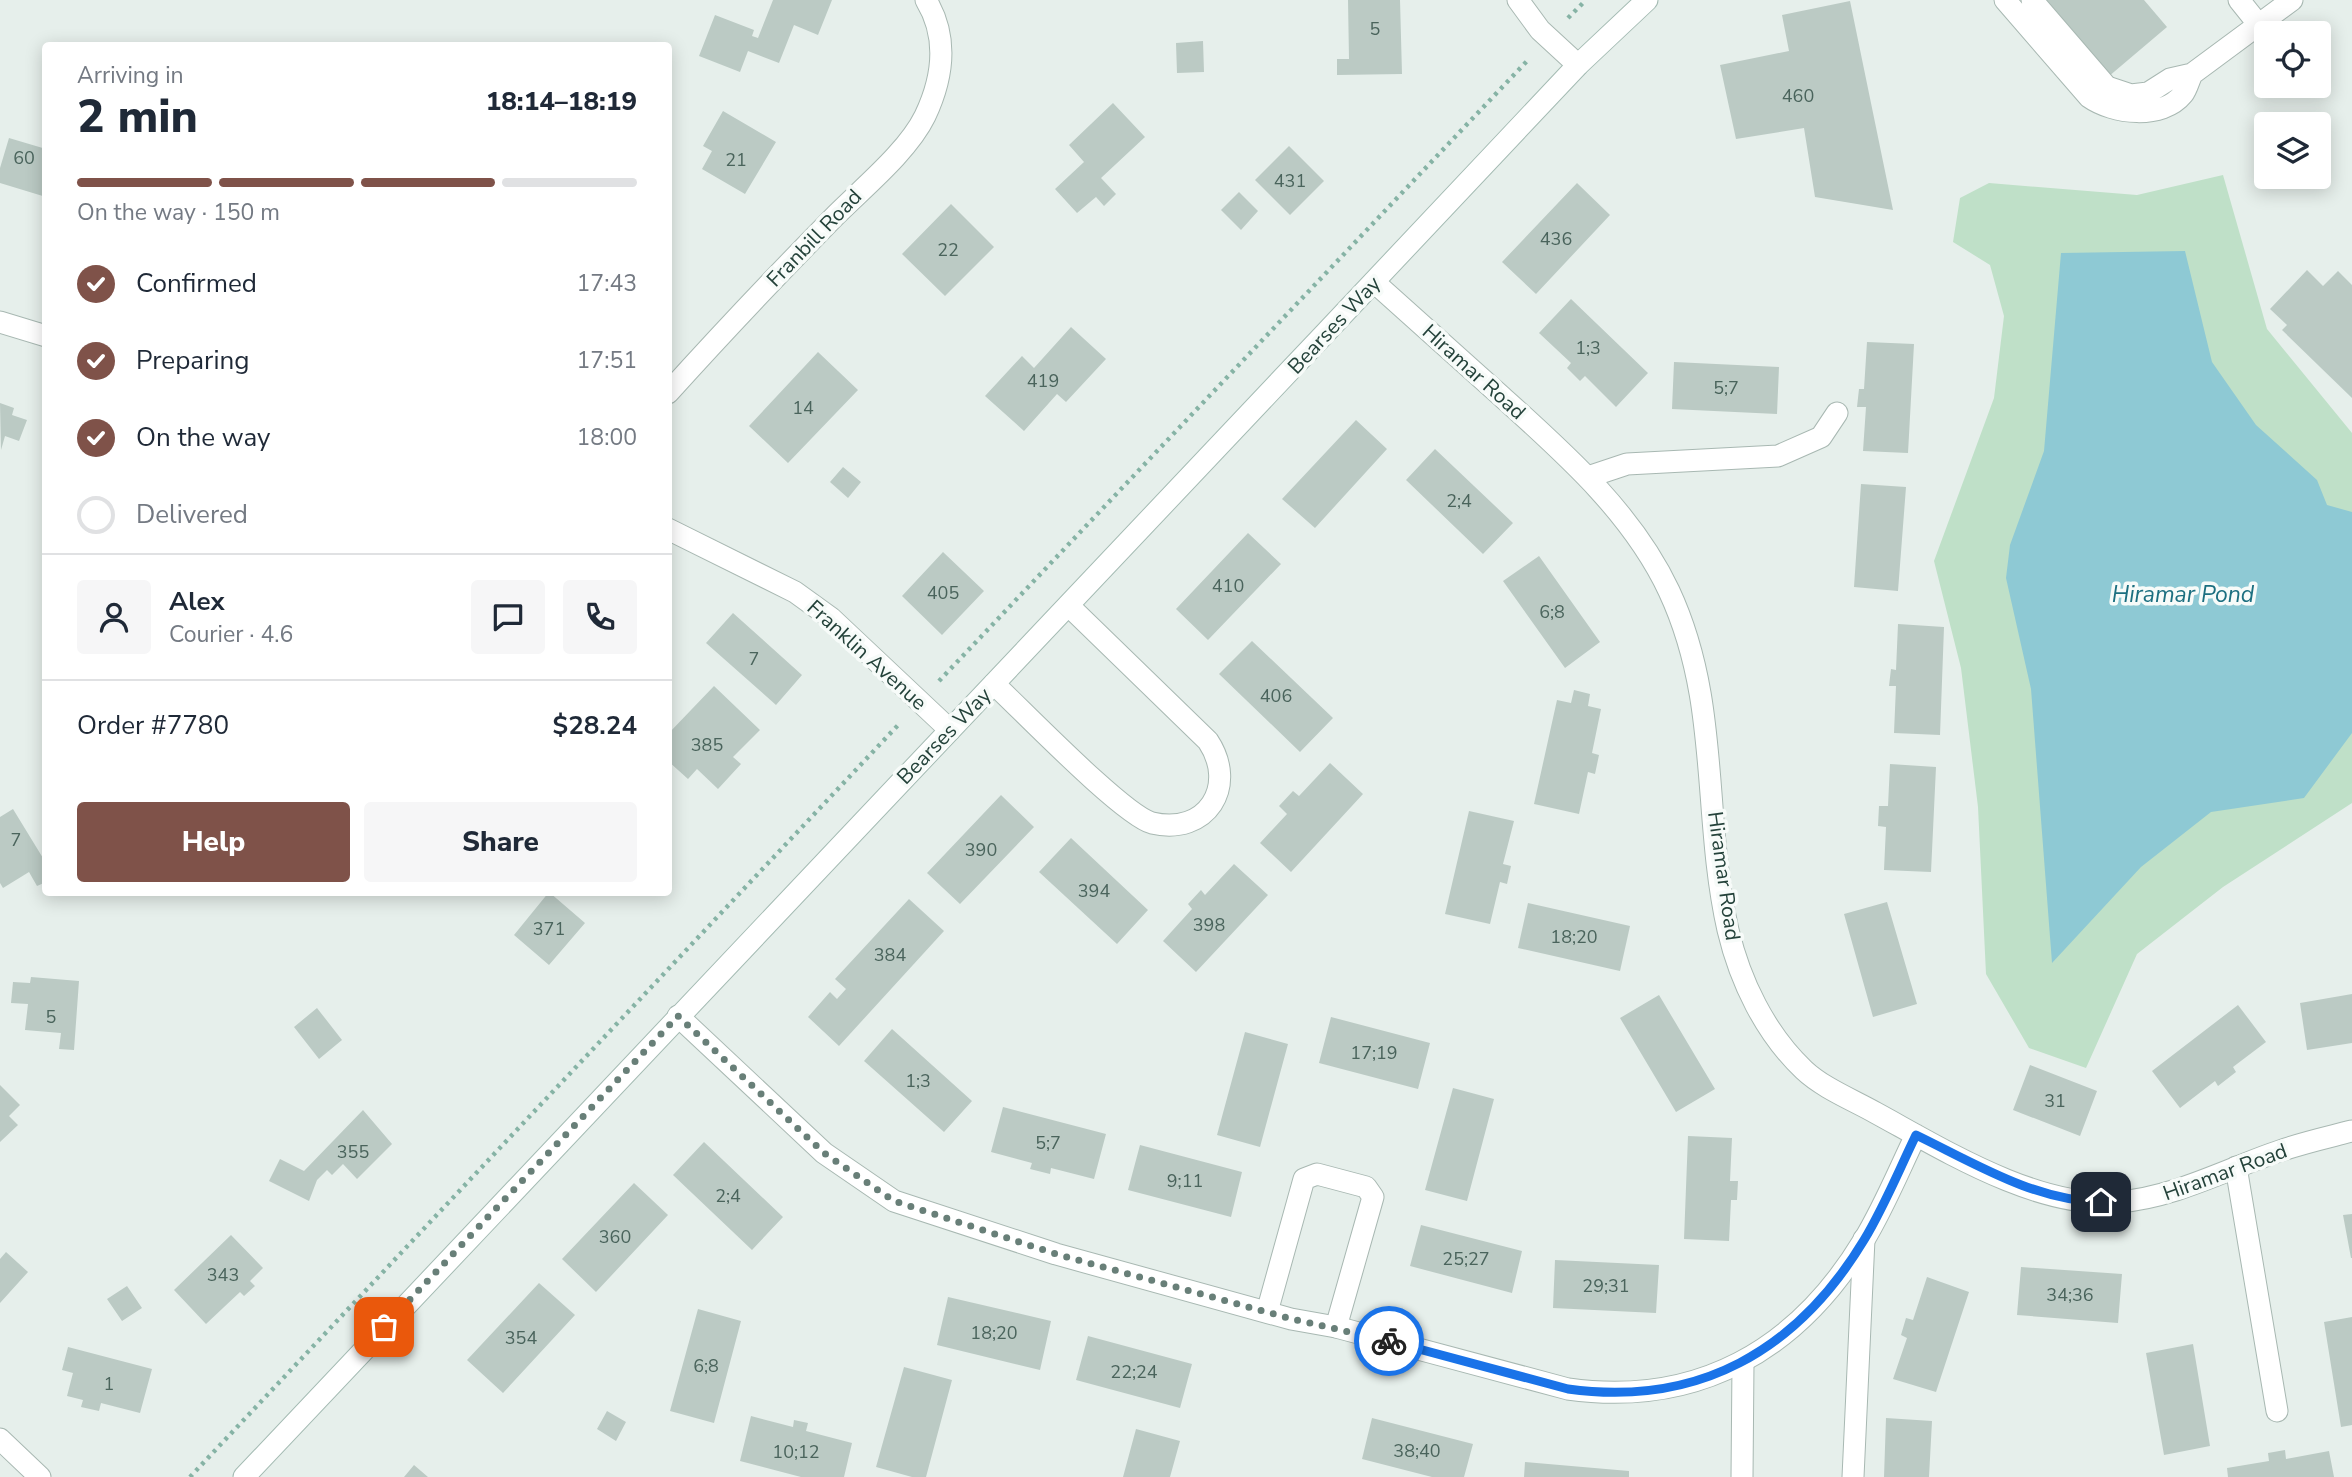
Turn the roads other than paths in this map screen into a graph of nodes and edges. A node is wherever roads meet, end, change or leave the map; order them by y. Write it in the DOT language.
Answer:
graph roads {
  1 [pos="926,0"];
  2 [pos="1518,0"];
  3 [pos="1647,0"];
  4 [pos="2005,0"];
  5 [pos="2032,0"];
  6 [pos="2239,0"];
  7 [pos="2292,0"];
  8 [pos="2256,21"];
  9 [pos="2264,21"];
  10 [pos="2254,29"];
  11 [pos="1578,65"];
  12 [pos="2192,74"];
  13 [pos="1374,282"];
  14 [pos="0,322"];
  15 [pos="42,335"];
  16 [pos="672,389"];
  17 [pos="1837,413"];
  18 [pos="1588,477"];
  19 [pos="672,531"];
  20 [pos="1069,606"];
  21 [pos="994,684"];
  22 [pos="950,730"];
  23 [pos="678,1016"];
  24 [pos="2352,1131"];
  25 [pos="1916,1135"];
  26 [pos="2236,1167"];
  27 [pos="1864,1239"];
  28 [pos="1266,1312"];
  29 [pos="1336,1327"];
  30 [pos="1743,1363"];
  31 [pos="2277,1411"];
  32 [pos="0,1439"];
  33 [pos="40,1477"];
  34 [pos="244,1477"];
  35 [pos="1742,1477"];
  36 [pos="1853,1477"];
  1 -- 16 [label="street, Franbill Road"];
  2 -- 11 [label="street"];
  3 -- 11 [label="street, Bearses Way"];
  4 -- 12 [label="street"];
  5 -- 12 [label="street"];
  6 -- 8 [label="street"];
  7 -- 9 [label="street"];
  10 -- 12 [label="street"];
  11 -- 13 [label="street, Bearses Way"];
  13 -- 18 [label="street, Hiramar Road"];
  13 -- 20 [label="street, Bearses Way"];
  14 -- 15 [label="street"];
  17 -- 18 [label="street"];
  18 -- 25 [label="street, Hiramar Road"];
  19 -- 22 [label="street, Franklin Avenue"];
  20 -- 21 [label="street, Bearses Way"];
  20 -- 21 [label="street"];
  21 -- 22 [label="street, Bearses Way"];
  22 -- 23 [label="street, Bearses Way"];
  23 -- 28 [label="street"];
  23 -- 34 [label="street, Bearses Way"];
  24 -- 26 [label="street, Hiramar Road"];
  25 -- 26 [label="street, Hiramar Road"];
  25 -- 27 [label="street"];
  26 -- 31 [label="street"];
  27 -- 30 [label="street"];
  27 -- 36 [label="street"];
  28 -- 29 [label="street"];
  28 -- 29 [label="street"];
  29 -- 30 [label="street"];
  30 -- 35 [label="street"];
  32 -- 33 [label="street"];
}
